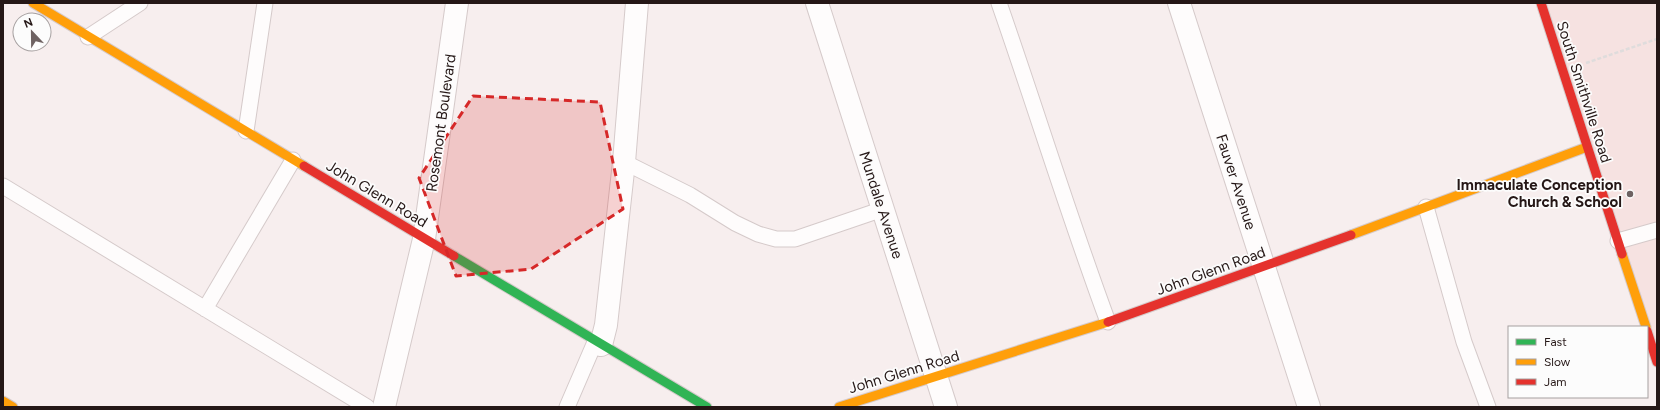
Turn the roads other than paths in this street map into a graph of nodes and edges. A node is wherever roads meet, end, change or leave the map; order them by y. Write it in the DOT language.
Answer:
graph roads {
  1 [pos="33,3"];
  2 [pos="140,3"];
  3 [pos="265,3"];
  4 [pos="457,3"];
  5 [pos="637,3"];
  6 [pos="817,3"];
  7 [pos="999,3"];
  8 [pos="1179,3"];
  9 [pos="1541,3"];
  10 [pos="88,37"];
  11 [pos="246,131"];
  12 [pos="1587,147"];
  13 [pos="293,160"];
  14 [pos="624,162"];
  15 [pos="3,186"];
  16 [pos="1426,207"];
  17 [pos="883,209"];
  18 [pos="1657,230"];
  19 [pos="424,239"];
  20 [pos="1618,241"];
  21 [pos="1263,268"];
  22 [pos="205,309"];
  23 [pos="1108,322"];
  24 [pos="1646,326"];
  25 [pos="1648,334"];
  26 [pos="598,344"];
  27 [pos="1657,362"];
  28 [pos="936,378"];
  29 [pos="3,402"];
  30 [pos="13,407"];
  31 [pos="367,407"];
  32 [pos="384,407"];
  33 [pos="567,407"];
  34 [pos="708,407"];
  35 [pos="839,407"];
  36 [pos="946,407"];
  37 [pos="1308,407"];
  38 [pos="1488,407"];
  1 -- 10 [label="street, John Glenn Road"];
  2 -- 10 [label="lane"];
  3 -- 11 [label="lane"];
  4 -- 19 [label="street, Rosemont Boulevard"];
  5 -- 14 [label="street"];
  6 -- 17 [label="street, Mundale Avenue"];
  7 -- 23 [label="lane"];
  8 -- 21 [label="street, Fauver Avenue"];
  9 -- 12 [label="street, South Smithville Road"];
  10 -- 11 [label="street, John Glenn Road"];
  11 -- 13 [label="street, John Glenn Road"];
  12 -- 16 [label="street, John Glenn Road"];
  12 -- 20 [label="street, South Smithville Road"];
  13 -- 19 [label="street, John Glenn Road"];
  13 -- 22 [label="lane"];
  14 -- 17 [label="lane"];
  14 -- 26 [label="street"];
  15 -- 22 [label="lane"];
  16 -- 21 [label="street, John Glenn Road"];
  16 -- 38 [label="lane"];
  17 -- 28 [label="street, Mundale Avenue"];
  18 -- 20 [label="lane"];
  19 -- 26 [label="street, John Glenn Road"];
  19 -- 32 [label="street, Rosemont Boulevard"];
  20 -- 24 [label="street, South Smithville Road"];
  21 -- 23 [label="street, John Glenn Road"];
  21 -- 37 [label="street, Fauver Avenue"];
  22 -- 31 [label="lane"];
  23 -- 28 [label="street, John Glenn Road"];
  25 -- 27 [label="street"];
  26 -- 33 [label="lane"];
  26 -- 34 [label="street, John Glenn Road"];
  28 -- 35 [label="street, John Glenn Road"];
  28 -- 36 [label="street, Mundale Avenue"];
  29 -- 30 [label="street"];
}
